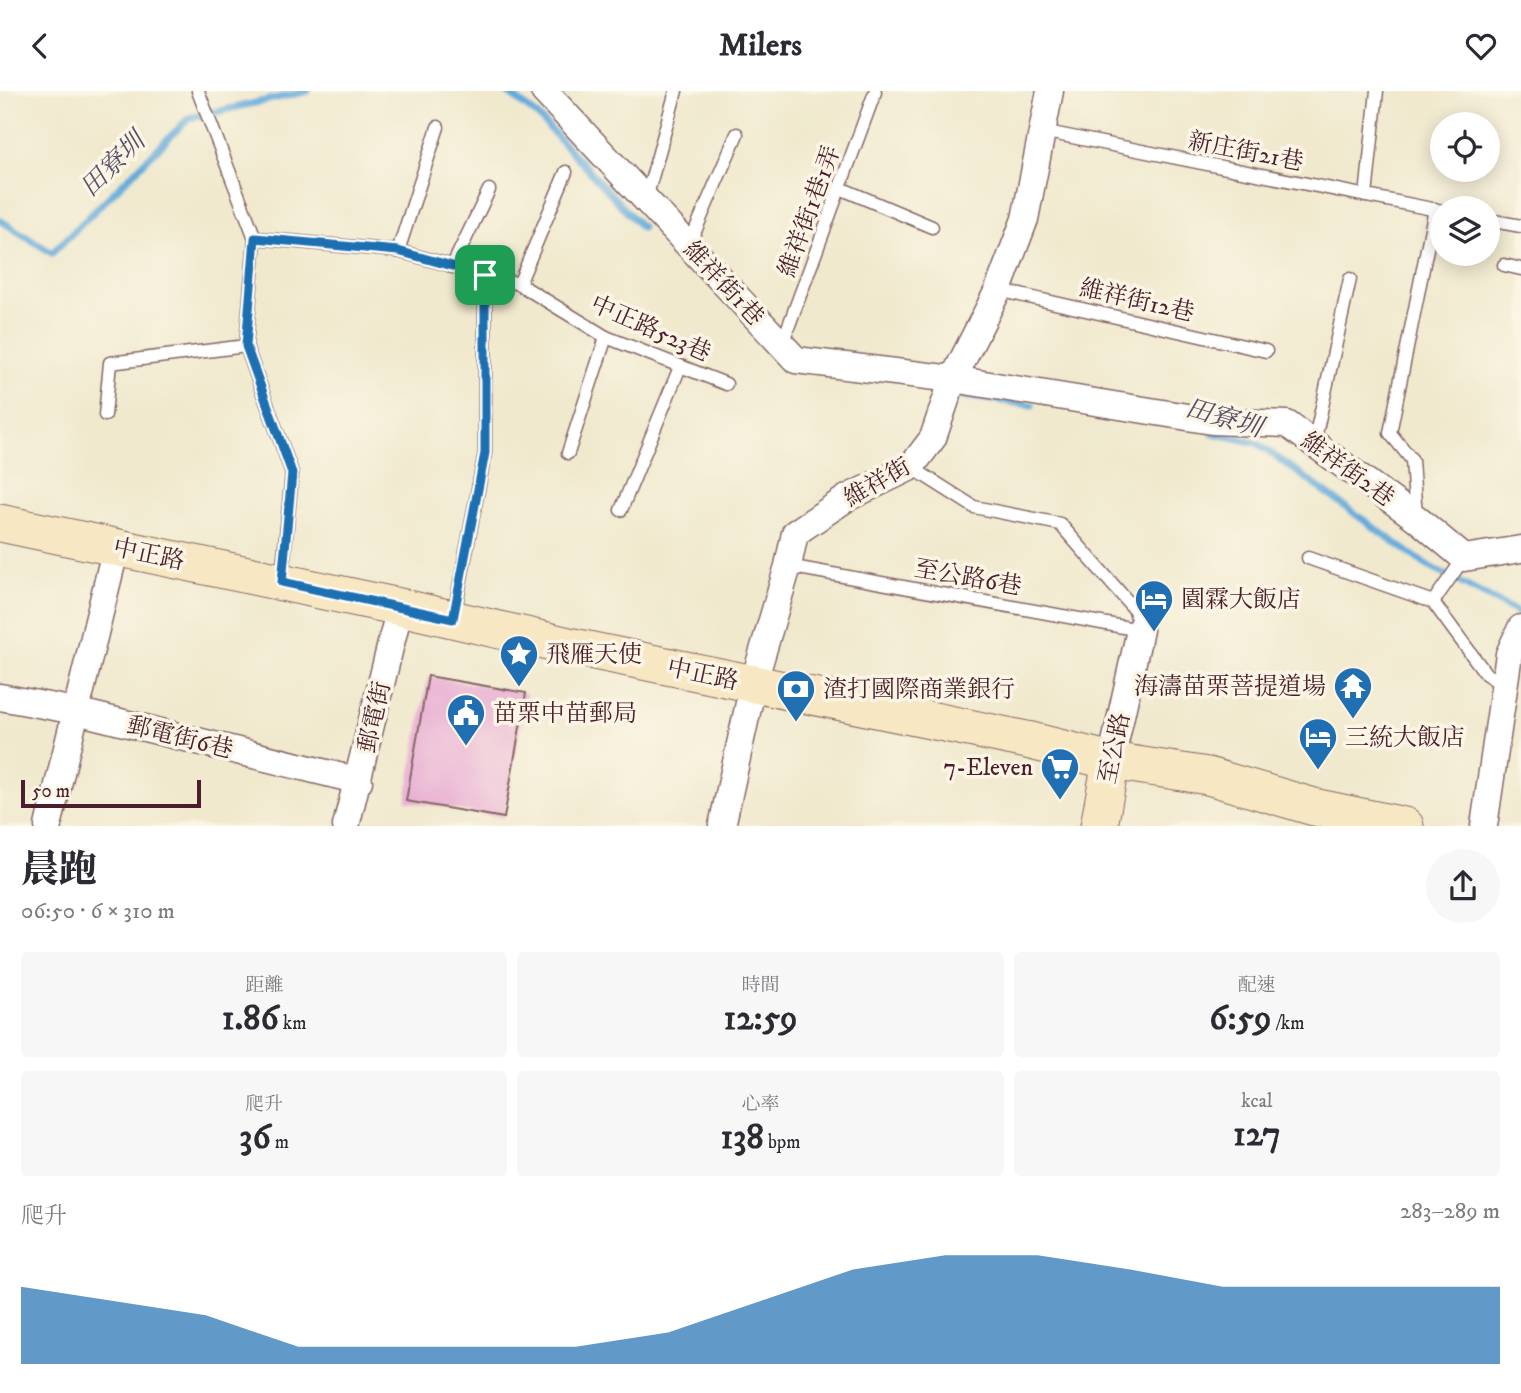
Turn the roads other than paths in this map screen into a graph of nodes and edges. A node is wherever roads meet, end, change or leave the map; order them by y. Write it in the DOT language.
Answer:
graph roads {
  1 [pos="544,91"];
  2 [pos="676,91"];
  3 [pos="1050,91"];
  4 [pos="1377,91"];
  5 [pos="875,92"];
  6 [pos="200,96"];
  7 [pos="438,127"];
  8 [pos="1042,131"];
  9 [pos="737,134"];
  10 [pos="566,172"];
  11 [pos="840,187"];
  12 [pos="489,190"];
  13 [pos="1366,196"];
  14 [pos="646,199"];
  15 [pos="1430,208"];
  16 [pos="1500,222"];
  17 [pos="1521,226"];
  18 [pos="932,227"];
  19 [pos="255,238"];
  20 [pos="689,246"];
  21 [pos="1430,247"];
  22 [pos="398,251"];
  23 [pos="1504,265"];
  24 [pos="452,267"];
  25 [pos="1521,269"];
  26 [pos="485,275"];
  27 [pos="1350,279"];
  28 [pos="519,284"];
  29 [pos="999,290"];
  30 [pos="606,337"];
  31 [pos="782,345"];
  32 [pos="246,346"];
  33 [pos="1266,351"];
  34 [pos="680,367"];
  35 [pos="953,379"];
  36 [pos="726,384"];
  37 [pos="105,415"];
  38 [pos="1314,443"];
  39 [pos="568,453"];
  40 [pos="911,467"];
  41 [pos="621,510"];
  42 [pos="1416,518"];
  43 [pos="0,523"];
  44 [pos="116,547"];
  45 [pos="1521,549"];
  46 [pos="1308,558"];
  47 [pos="1464,558"];
  48 [pos="788,566"];
  49 [pos="282,582"];
  50 [pos="1433,602"];
  51 [pos="400,607"];
  52 [pos="453,619"];
  53 [pos="1521,628"];
  54 [pos="1140,630"];
  55 [pos="753,685"];
  56 [pos="1503,685"];
  57 [pos="0,697"];
  58 [pos="76,711"];
  59 [pos="1111,761"];
  60 [pos="359,781"];
  61 [pos="48,826"];
  62 [pos="346,826"];
  63 [pos="722,826"];
  64 [pos="1099,826"];
  65 [pos="1405,826"];
  66 [pos="1484,826"];
  1 -- 14 [label="street, 維祥街1巷"];
  2 -- 14 [label="lane"];
  3 -- 8 [label="street, 維祥街"];
  4 -- 13 [label="lane"];
  5 -- 11 [label="lane, 維祥街1巷1弄"];
  6 -- 19 [label="lane"];
  7 -- 22 [label="lane"];
  8 -- 13 [label="lane, 新庄街21巷"];
  8 -- 29 [label="street, 維祥街"];
  9 -- 20 [label="lane"];
  10 -- 28 [label="lane"];
  11 -- 18 [label="lane"];
  11 -- 31 [label="lane, 維祥街1巷1弄"];
  12 -- 24 [label="lane"];
  13 -- 15 [label="lane, 新庄街21巷"];
  14 -- 20 [label="street, 維祥街1巷"];
  16 -- 17 [label="lane"];
  19 -- 22 [label="lane, 中正路523巷"];
  19 -- 32 [label="lane"];
  20 -- 31 [label="street, 維祥街1巷"];
  21 -- 42 [label="lane"];
  22 -- 24 [label="lane, 中正路523巷"];
  23 -- 25 [label="lane"];
  24 -- 26 [label="lane, 中正路523巷"];
  26 -- 28 [label="lane, 中正路523巷"];
  26 -- 52 [label="lane"];
  27 -- 38 [label="lane"];
  28 -- 30 [label="lane, 中正路523巷"];
  29 -- 33 [label="lane, 維祥街12巷"];
  29 -- 35 [label="street, 維祥街"];
  30 -- 34 [label="lane, 中正路523巷"];
  30 -- 39 [label="lane"];
  31 -- 35 [label="street, 維祥街1巷"];
  32 -- 37 [label="lane"];
  32 -- 49 [label="lane"];
  34 -- 36 [label="lane, 中正路523巷"];
  34 -- 41 [label="lane"];
  35 -- 38 [label="street, 維祥街2巷"];
  35 -- 40 [label="street, 維祥街"];
  38 -- 42 [label="street, 維祥街2巷"];
  40 -- 48 [label="street, 維祥街"];
  40 -- 54 [label="lane"];
  42 -- 47 [label="street, 維祥街2巷"];
  43 -- 44 [label="street, 中正路"];
  44 -- 49 [label="street, 中正路"];
  44 -- 58 [label="street"];
  45 -- 47 [label="street"];
  46 -- 50 [label="lane"];
  47 -- 50 [label="lane"];
  48 -- 54 [label="lane, 至公路6巷"];
  48 -- 55 [label="street, 維祥街"];
  49 -- 51 [label="street, 中正路"];
  50 -- 56 [label="lane"];
  51 -- 52 [label="street, 中正路"];
  51 -- 60 [label="street, 郵電街"];
  52 -- 55 [label="street, 中正路"];
  53 -- 56 [label="street"];
  54 -- 59 [label="street, 至公路"];
  55 -- 59 [label="street, 中正路"];
  55 -- 63 [label="street, 維祥街"];
  56 -- 66 [label="street"];
  57 -- 58 [label="street, 郵電街6巷"];
  58 -- 60 [label="street, 郵電街6巷"];
  58 -- 61 [label="street"];
  59 -- 64 [label="street, 至公路"];
  59 -- 65 [label="street, 中正路"];
  60 -- 62 [label="street, 郵電街"];
}
